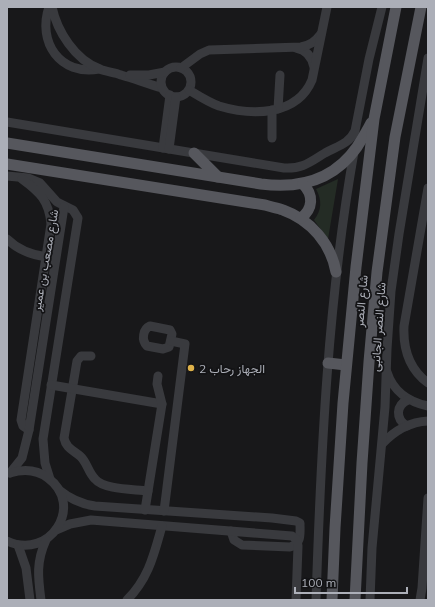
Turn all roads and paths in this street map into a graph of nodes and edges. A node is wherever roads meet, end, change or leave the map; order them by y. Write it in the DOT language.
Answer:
graph roads {
  1 [pos="49,7"];
  2 [pos="52,7"];
  3 [pos="327,7"];
  4 [pos="382,7"];
  5 [pos="396,7"];
  6 [pos="421,7"];
  7 [pos="322,33"];
  8 [pos="290,48"];
  9 [pos="428,58"];
  10 [pos="314,67"];
  11 [pos="181,68"];
  12 [pos="99,69"];
  13 [pos="427,69"];
  14 [pos="165,72"];
  15 [pos="121,74"];
  16 [pos="280,75"];
  17 [pos="162,88"];
  18 [pos="189,90"];
  19 [pos="173,96"];
  20 [pos="275,110"];
  21 [pos="374,119"];
  22 [pos="7,122"];
  23 [pos="272,138"];
  24 [pos="7,143"];
  25 [pos="166,148"];
  26 [pos="354,152"];
  27 [pos="194,153"];
  28 [pos="7,164"];
  29 [pos="7,176"];
  30 [pos="19,177"];
  31 [pos="218,177"];
  32 [pos="303,184"];
  33 [pos="428,188"];
  34 [pos="64,207"];
  35 [pos="301,218"];
  36 [pos="7,239"];
  37 [pos="47,257"];
  38 [pos="336,272"];
  39 [pos="171,341"];
  40 [pos="91,356"];
  41 [pos="328,363"];
  42 [pos="346,364"];
  43 [pos="386,370"];
  44 [pos="158,376"];
  45 [pos="428,383"];
  46 [pos="51,386"];
  47 [pos="73,389"];
  48 [pos="408,400"];
  49 [pos="162,404"];
  50 [pos="428,406"];
  51 [pos="428,421"];
  52 [pos="407,426"];
  53 [pos="29,430"];
  54 [pos="382,444"];
  55 [pos="9,474"];
  56 [pos="50,479"];
  57 [pos="59,490"];
  58 [pos="148,491"];
  59 [pos="428,498"];
  60 [pos="131,509"];
  61 [pos="145,510"];
  62 [pos="164,511"];
  63 [pos="201,514"];
  64 [pos="272,518"];
  65 [pos="130,523"];
  66 [pos="162,526"];
  67 [pos="199,528"];
  68 [pos="56,530"];
  69 [pos="231,531"];
  70 [pos="271,534"];
  71 [pos="46,540"];
  72 [pos="7,541"];
  73 [pos="298,543"];
  74 [pos="18,546"];
  75 [pos="422,588"];
  76 [pos="30,600"];
  77 [pos="41,600"];
  78 [pos="127,600"];
  79 [pos="296,600"];
  80 [pos="316,600"];
  81 [pos="332,600"];
  82 [pos="355,600"];
  83 [pos="370,600"];
  84 [pos="420,600"];
  85 [pos="425,600"];
  1 -- 12 [label="street"];
  2 -- 12 [label="street"];
  3 -- 7 [label="street"];
  4 -- 27 [label="street"];
  5 -- 21 [label="main road, شارع النصر"];
  6 -- 82 [label="main road, شارع النصر"];
  7 -- 8 [label="street"];
  7 -- 10 [label="street"];
  8 -- 10 [label="street"];
  8 -- 11 [label="street"];
  9 -- 13 [label="street, شارع النصر الجانبى"];
  10 -- 20 [label="street"];
  11 -- 14 [label="street"];
  11 -- 18 [label="street"];
  12 -- 15 [label="street"];
  13 -- 43 [label="street, شارع النصر الجانبى"];
  14 -- 15 [label="street"];
  14 -- 17 [label="street"];
  15 -- 17 [label="street"];
  16 -- 20 [label="street"];
  17 -- 19 [label="street"];
  18 -- 19 [label="street"];
  18 -- 20 [label="street"];
  19 -- 25 [label="street"];
  20 -- 23 [label="street"];
  21 -- 26 [label="main road"];
  21 -- 42 [label="main road, شارع النصر"];
  22 -- 25 [label="street"];
  24 -- 31 [label="main road"];
  25 -- 27 [label="street"];
  26 -- 32 [label="main road"];
  26 -- 38 [label="street"];
  27 -- 31 [label="main road"];
  28 -- 35 [label="main road"];
  29 -- 30 [label="street"];
  30 -- 34 [label="street"];
  30 -- 37 [label="street"];
  31 -- 32 [label="main road"];
  32 -- 35 [label="main road"];
  33 -- 45 [label="street"];
  34 -- 46 [label="street, شارع مصعب بن عمير"];
  34 -- 53 [label="street, شارع مصعب بن عمير"];
  35 -- 38 [label="main road"];
  36 -- 37 [label="street"];
  37 -- 53 [label="street"];
  38 -- 41 [label="street"];
  39 -- 62 [label="street"];
  40 -- 47 [label="street"];
  41 -- 42 [label="main road"];
  41 -- 80 [label="street"];
  42 -- 81 [label="main road, شارع النصر"];
  43 -- 48 [label="street"];
  43 -- 54 [label="street, شارع النصر الجانبى"];
  44 -- 49 [label="street"];
  46 -- 47 [label="street"];
  46 -- 56 [label="street, شارع مصعب بن عمير"];
  47 -- 49 [label="street"];
  47 -- 58 [label="street"];
  48 -- 50 [label="street"];
  48 -- 52 [label="street"];
  49 -- 58 [label="street"];
  51 -- 52 [label="street"];
  52 -- 54 [label="street"];
  53 -- 55 [label="street, شارع مصعب بن عمير"];
  54 -- 83 [label="street, شارع النصر الجانبى"];
  55 -- 56 [label="street"];
  56 -- 57 [label="street"];
  57 -- 60 [label="street"];
  57 -- 68 [label="street"];
  58 -- 61 [label="street"];
  59 -- 75 [label="street"];
  60 -- 61 [label="street"];
  60 -- 65 [label="street"];
  61 -- 62 [label="street"];
  62 -- 63 [label="street"];
  63 -- 64 [label="street"];
  63 -- 67 [label="street"];
  64 -- 70 [label="street"];
  64 -- 73 [label="street"];
  65 -- 66 [label="street"];
  65 -- 68 [label="street"];
  66 -- 67 [label="street"];
  66 -- 78 [label="street"];
  67 -- 69 [label="street"];
  68 -- 71 [label="street"];
  69 -- 70 [label="street"];
  69 -- 73 [label="street"];
  70 -- 73 [label="street"];
  71 -- 74 [label="street"];
  71 -- 77 [label="street"];
  72 -- 74 [label="street"];
  73 -- 79 [label="street"];
  74 -- 76 [label="street"];
  75 -- 84 [label="street"];
  75 -- 85 [label="street"];
}
